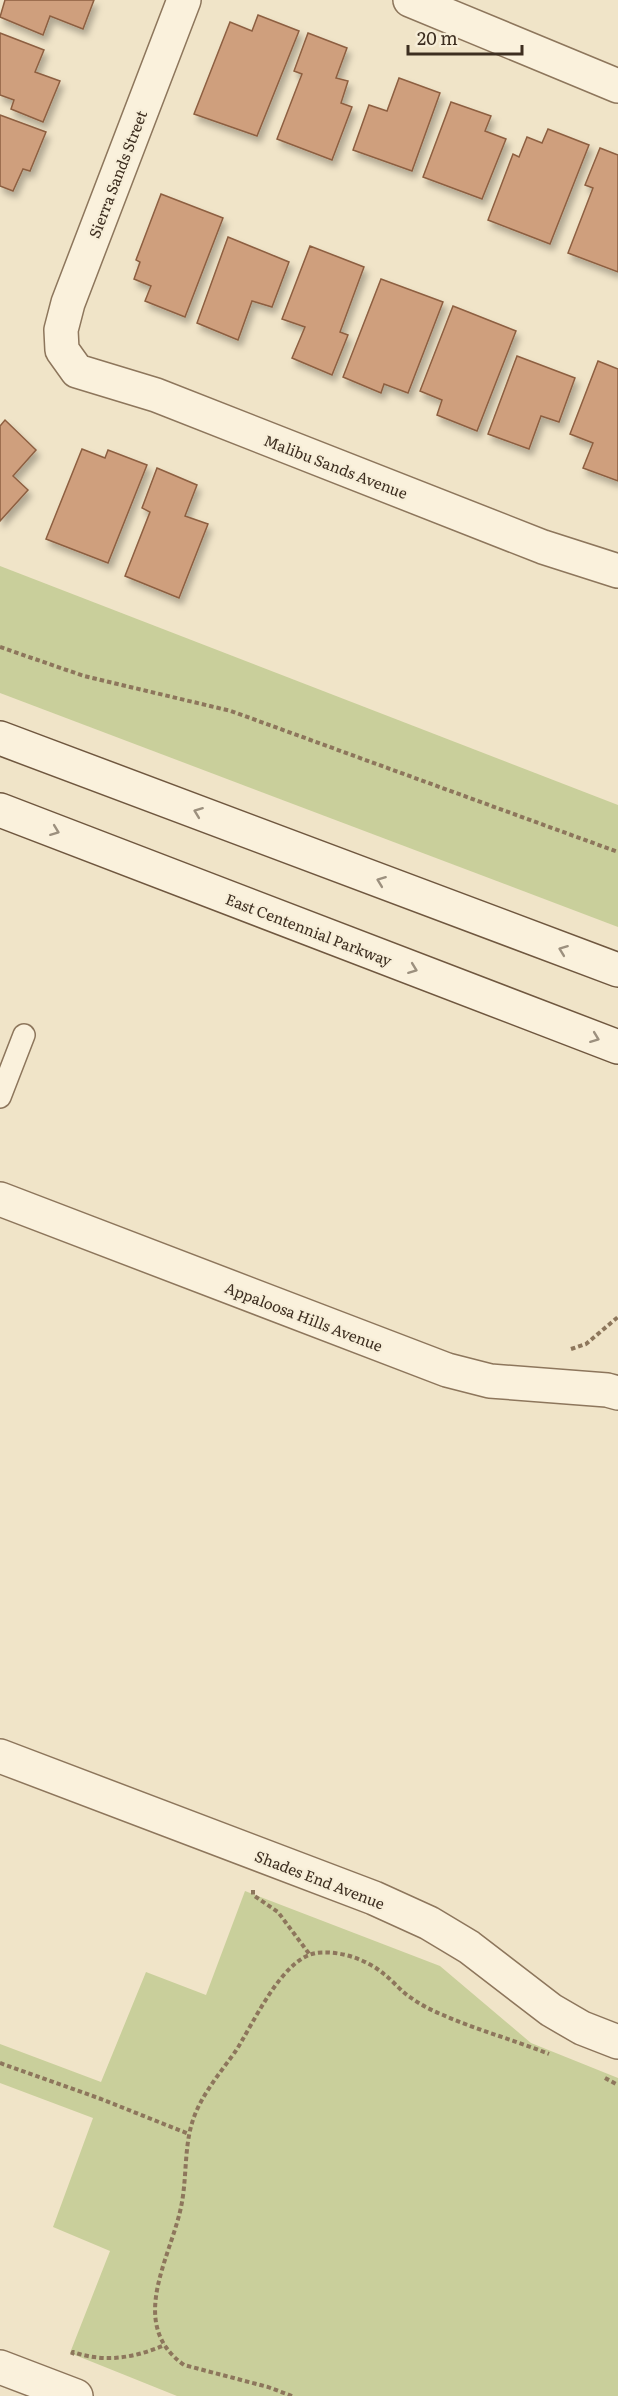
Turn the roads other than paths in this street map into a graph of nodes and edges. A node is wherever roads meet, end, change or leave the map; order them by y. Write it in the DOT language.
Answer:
graph roads {
  1 [pos="184,0"];
  2 [pos="410,0"];
  3 [pos="618,86"];
  4 [pos="62,350"];
  5 [pos="618,571"];
  6 [pos="0,738"];
  7 [pos="0,810"];
  8 [pos="618,970"];
  9 [pos="24,1035"];
  10 [pos="618,1047"];
  11 [pos="0,1097"];
  12 [pos="0,1200"];
  13 [pos="618,1393"];
  14 [pos="0,1756"];
  15 [pos="618,2042"];
  16 [pos="0,2367"];
  17 [pos="67,2393"];
  1 -- 4 [label="street, Sierra Sands Street"];
  2 -- 3 [label="street"];
  4 -- 5 [label="street, Malibu Sands Avenue"];
  8 -- 6 [label="street, one-way"];
  7 -- 10 [label="street, East Centennial Parkway, one-way"];
  9 -- 11 [label="lane"];
  12 -- 13 [label="street, Appaloosa Hills Avenue"];
  14 -- 15 [label="street, Shades End Avenue"];
  16 -- 17 [label="street"];
}
